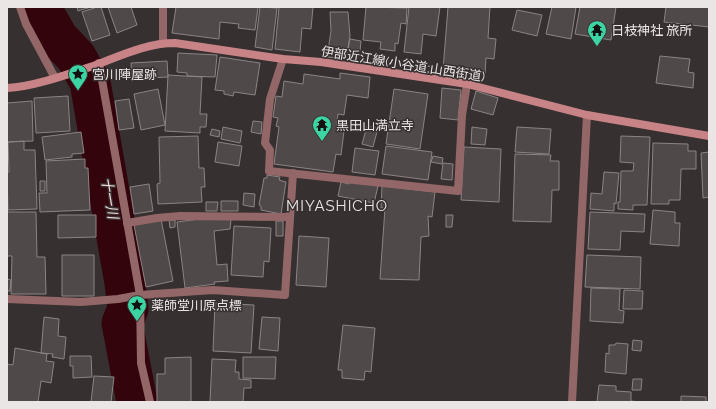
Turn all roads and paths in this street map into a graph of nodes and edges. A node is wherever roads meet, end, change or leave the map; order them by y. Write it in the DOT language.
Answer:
graph roads {
  1 [pos="20,7"];
  2 [pos="163,7"];
  3 [pos="163,43"];
  4 [pos="283,59"];
  5 [pos="96,64"];
  6 [pos="55,78"];
  7 [pos="467,84"];
  8 [pos="7,88"];
  9 [pos="587,115"];
  10 [pos="709,136"];
  11 [pos="293,173"];
  12 [pos="290,217"];
  13 [pos="127,223"];
  14 [pos="137,296"];
  15 [pos="7,299"];
  16 [pos="150,402"];
  17 [pos="572,402"];
  1 -- 6 [label="street"];
  2 -- 3 [label="street"];
  3 -- 4 [label="main road, 伊部近江線(小谷道;山西街道)"];
  3 -- 5 [label="main road, 伊部近江線(小谷道;山西街道)"];
  4 -- 7 [label="main road, 伊部近江線(小谷道;山西街道)"];
  4 -- 11 [label="street"];
  5 -- 6 [label="main road, 伊部近江線(小谷道;山西街道)"];
  5 -- 13 [label="street"];
  6 -- 8 [label="main road, 伊部近江線(小谷道;山西街道)"];
  7 -- 9 [label="main road, 伊部近江線(小谷道;山西街道)"];
  7 -- 11 [label="street"];
  9 -- 10 [label="main road, 伊部近江線(小谷道;山西街道)"];
  9 -- 17 [label="street"];
  11 -- 12 [label="street"];
  12 -- 13 [label="street"];
  12 -- 14 [label="street"];
  13 -- 14 [label="street"];
  14 -- 15 [label="street"];
  14 -- 16 [label="street"];
}
